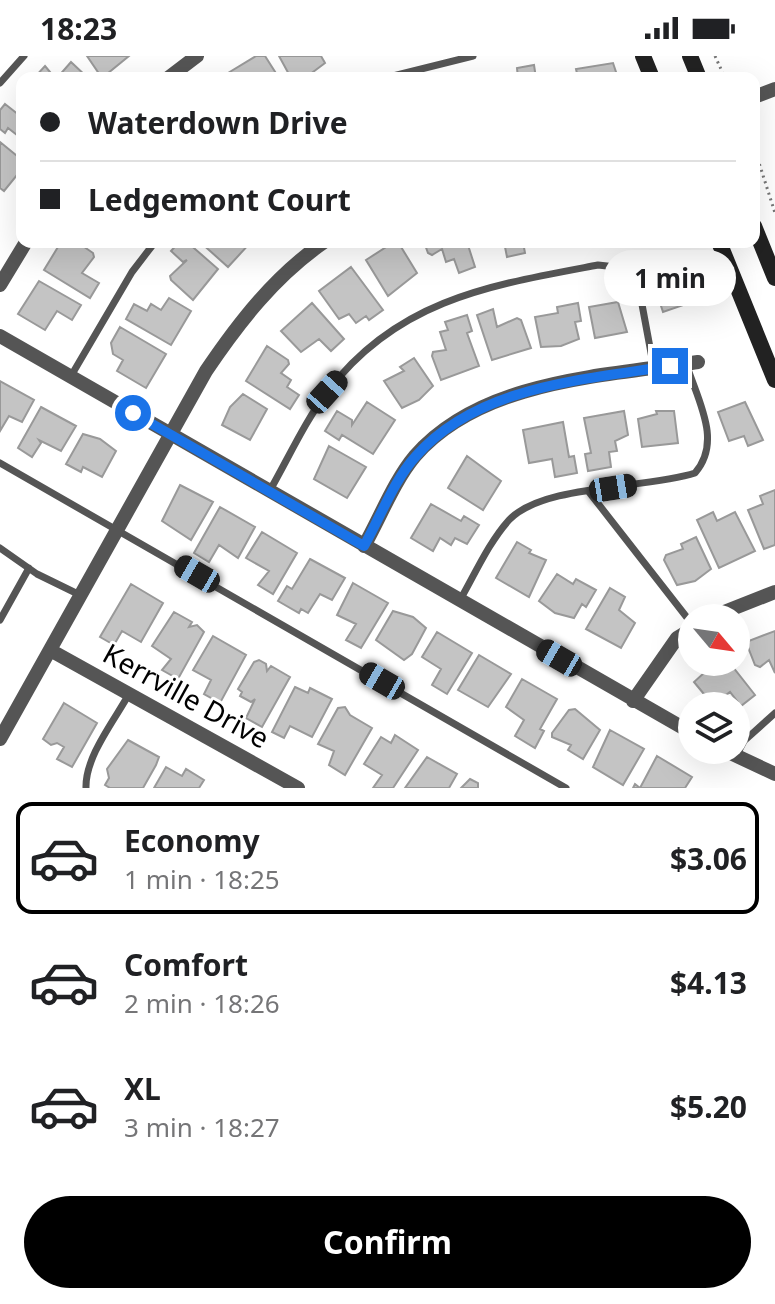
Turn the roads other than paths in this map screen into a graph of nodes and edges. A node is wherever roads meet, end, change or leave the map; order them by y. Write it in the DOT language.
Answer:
graph roads {
  1 [pos="24,56"];
  2 [pos="197,56"];
  3 [pos="473,56"];
  4 [pos="176,72"];
  5 [pos="409,72"];
  6 [pos="0,83"];
  7 [pos="760,241"];
  8 [pos="22,248"];
  9 [pos="150,248"];
  10 [pos="317,248"];
  11 [pos="721,248"];
  12 [pos="775,278"];
  13 [pos="0,285"];
  14 [pos="0,336"];
  15 [pos="692,362"];
  16 [pos="654,369"];
  17 [pos="71,377"];
  18 [pos="775,380"];
  19 [pos="170,434"];
  20 [pos="0,463"];
  21 [pos="269,492"];
  22 [pos="589,492"];
  23 [pos="117,529"];
  24 [pos="364,546"];
  25 [pos="0,548"];
  26 [pos="29,568"];
  27 [pos="775,592"];
  28 [pos="80,595"];
  29 [pos="459,601"];
  30 [pos="745,604"];
  31 [pos="678,608"];
  32 [pos="0,620"];
  33 [pos="678,637"];
  34 [pos="50,650"];
  35 [pos="129,694"];
  36 [pos="633,701"];
  37 [pos="775,713"];
  38 [pos="678,725"];
  39 [pos="750,735"];
  40 [pos="0,739"];
  41 [pos="750,762"];
  42 [pos="775,774"];
  43 [pos="86,788"];
  44 [pos="298,788"];
  45 [pos="566,788"];
  1 -- 6 [label="lane"];
  2 -- 4 [label="street"];
  3 -- 5 [label="lane"];
  7 -- 12 [label="main road"];
  8 -- 13 [label="street"];
  9 -- 17 [label="lane"];
  10 -- 19 [label="street"];
  11 -- 18 [label="main road"];
  14 -- 17 [label="street"];
  15 -- 16 [label="street"];
  15 -- 22 [label="lane"];
  16 -- 21 [label="lane"];
  16 -- 24 [label="street"];
  17 -- 19 [label="street"];
  19 -- 21 [label="street"];
  19 -- 23 [label="street"];
  20 -- 23 [label="lane"];
  21 -- 24 [label="street"];
  22 -- 29 [label="lane"];
  22 -- 31 [label="lane"];
  23 -- 28 [label="street"];
  23 -- 45 [label="lane"];
  24 -- 29 [label="street"];
  25 -- 26 [label="lane"];
  26 -- 28 [label="lane"];
  26 -- 32 [label="lane"];
  27 -- 30 [label="street"];
  28 -- 34 [label="street"];
  29 -- 36 [label="street"];
  33 -- 36 [label="street"];
  34 -- 35 [label="street, Kerrville Drive"];
  34 -- 40 [label="street"];
  35 -- 43 [label="lane"];
  35 -- 44 [label="street, Kerrville Drive"];
  36 -- 38 [label="street"];
  37 -- 39 [label="lane"];
  41 -- 42 [label="street"];
}
